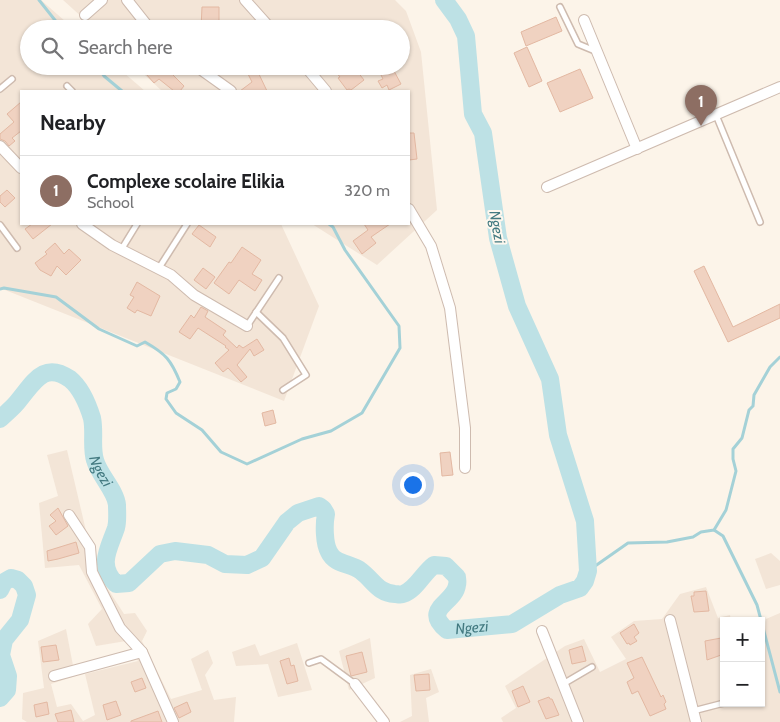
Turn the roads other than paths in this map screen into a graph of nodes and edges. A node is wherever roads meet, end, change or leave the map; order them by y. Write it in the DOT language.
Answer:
graph roads {
  1 [pos="102,0"];
  2 [pos="127,0"];
  3 [pos="245,0"];
  4 [pos="560,7"];
  5 [pos="85,15"];
  6 [pos="143,20"];
  7 [pos="263,20"];
  8 [pos="584,20"];
  9 [pos="598,52"];
  10 [pos="208,75"];
  11 [pos="315,75"];
  12 [pos="12,79"];
  13 [pos="67,86"];
  14 [pos="780,87"];
  15 [pos="0,89"];
  16 [pos="71,90"];
  17 [pos="229,90"];
  18 [pos="325,90"];
  19 [pos="716,115"];
  20 [pos="0,146"];
  21 [pos="637,149"];
  22 [pos="20,167"];
  23 [pos="547,187"];
  24 [pos="410,211"];
  25 [pos="760,222"];
  26 [pos="0,225"];
  27 [pos="84,225"];
  28 [pos="136,225"];
  29 [pos="186,225"];
  30 [pos="17,248"];
  31 [pos="121,250"];
  32 [pos="158,269"];
  33 [pos="279,278"];
  34 [pos="256,312"];
  35 [pos="247,326"];
  36 [pos="283,390"];
  37 [pos="465,468"];
  38 [pos="69,515"];
  39 [pos="670,620"];
  40 [pos="542,632"];
  41 [pos="142,652"];
  42 [pos="309,663"];
  43 [pos="592,667"];
  44 [pos="54,676"];
  45 [pos="355,684"];
  46 [pos="563,684"];
  47 [pos="720,704"];
  48 [pos="693,711"];
  49 [pos="173,722"];
  50 [pos="382,722"];
  51 [pos="578,722"];
  52 [pos="696,722"];
  1 -- 5 [label="street"];
  2 -- 6 [label="street"];
  3 -- 7 [label="street"];
  4 -- 9 [label="lane"];
  8 -- 9 [label="street"];
  9 -- 21 [label="street"];
  10 -- 17 [label="street"];
  11 -- 18 [label="street"];
  12 -- 15 [label="lane"];
  13 -- 16 [label="lane"];
  14 -- 19 [label="street"];
  19 -- 21 [label="street"];
  19 -- 25 [label="lane"];
  20 -- 22 [label="street"];
  21 -- 23 [label="street"];
  24 -- 37 [label="street"];
  26 -- 30 [label="lane"];
  27 -- 31 [label="street"];
  28 -- 31 [label="lane"];
  29 -- 32 [label="lane"];
  31 -- 32 [label="street"];
  32 -- 35 [label="street"];
  33 -- 34 [label="lane"];
  34 -- 35 [label="lane"];
  34 -- 36 [label="lane"];
  38 -- 41 [label="street"];
  39 -- 48 [label="street"];
  40 -- 46 [label="street"];
  41 -- 44 [label="street"];
  41 -- 49 [label="street"];
  42 -- 45 [label="lane"];
  43 -- 46 [label="lane"];
  45 -- 50 [label="street"];
  46 -- 51 [label="street"];
  47 -- 48 [label="lane"];
  48 -- 52 [label="street"];
}
